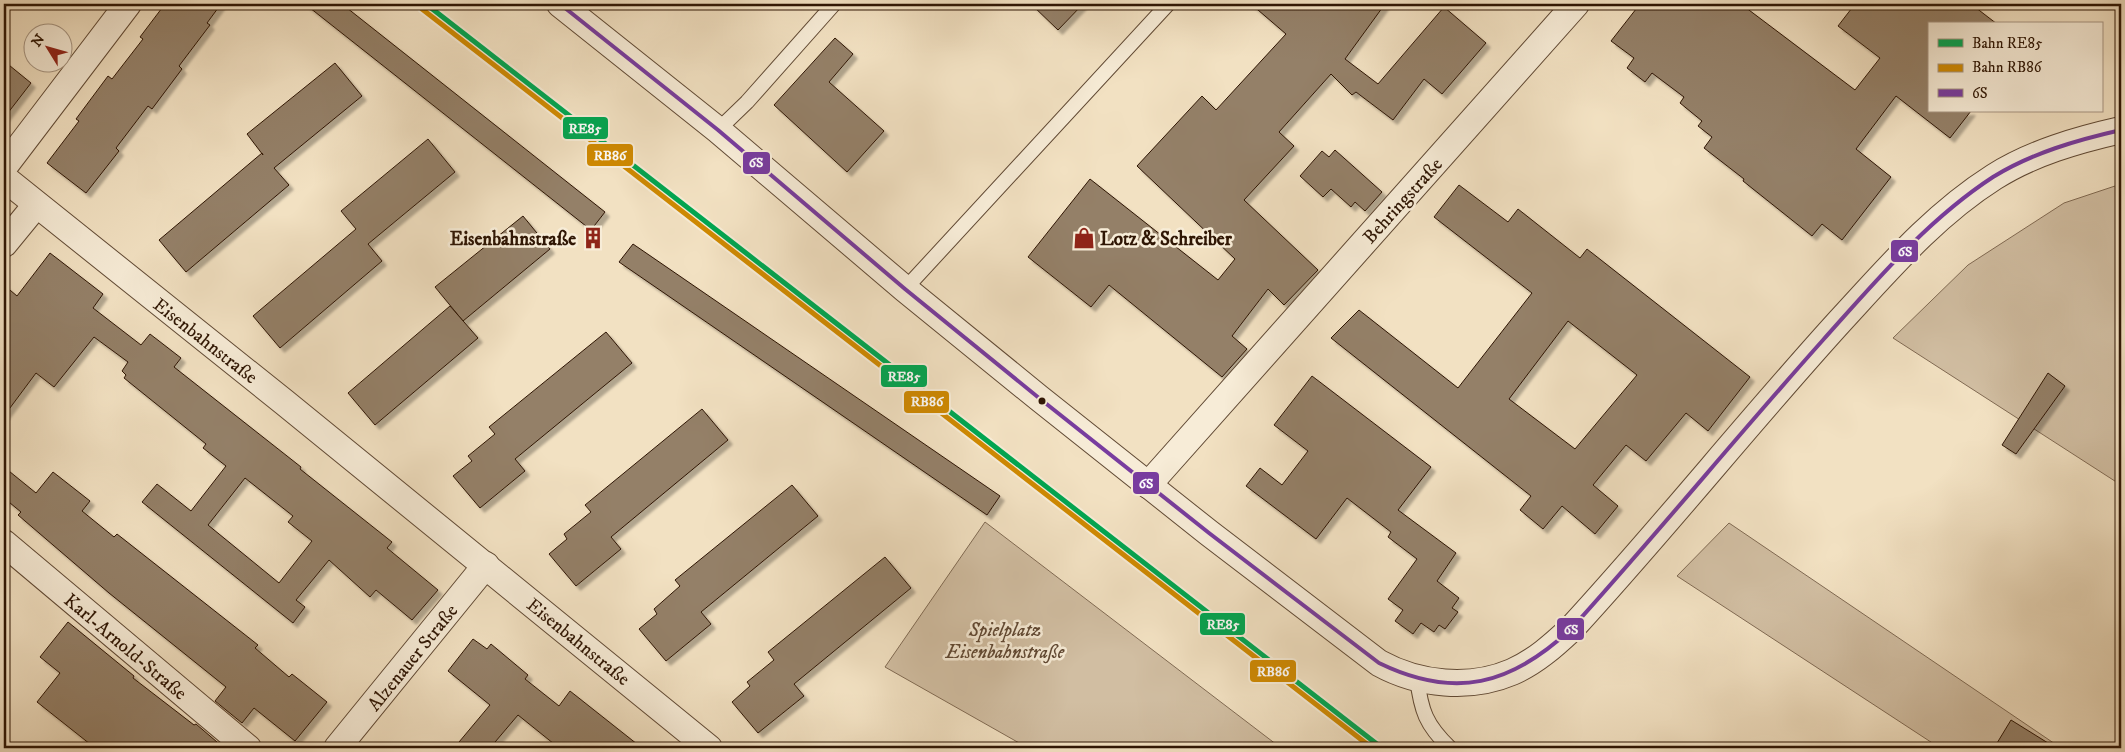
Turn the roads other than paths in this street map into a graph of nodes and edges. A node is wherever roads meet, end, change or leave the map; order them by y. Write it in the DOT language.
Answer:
graph roads {
  1 [pos="128,4"];
  2 [pos="560,4"];
  3 [pos="834,4"];
  4 [pos="1168,4"];
  5 [pos="1576,4"];
  6 [pos="718,130"];
  7 [pos="2121,130"];
  8 [pos="4,168"];
  9 [pos="4,178"];
  10 [pos="36,205"];
  11 [pos="4,244"];
  12 [pos="905,289"];
  13 [pos="1148,485"];
  14 [pos="4,543"];
  15 [pos="486,566"];
  16 [pos="1417,678"];
  17 [pos="248,748"];
  18 [pos="337,748"];
  19 [pos="710,748"];
  20 [pos="1450,748"];
  1 -- 8 [label="street"];
  2 -- 6 [label="street"];
  3 -- 6 [label="lane"];
  4 -- 12 [label="lane"];
  5 -- 13 [label="street, Behringstraße"];
  6 -- 12 [label="street"];
  7 -- 16 [label="street"];
  9 -- 10 [label="street, Eisenbahnstraße"];
  10 -- 11 [label="street"];
  10 -- 15 [label="street, Eisenbahnstraße"];
  12 -- 13 [label="street"];
  13 -- 16 [label="street"];
  14 -- 17 [label="street, Karl-Arnold-Straße"];
  15 -- 18 [label="street, Alzenauer Straße"];
  15 -- 19 [label="street, Eisenbahnstraße"];
  16 -- 20 [label="lane"];
}
